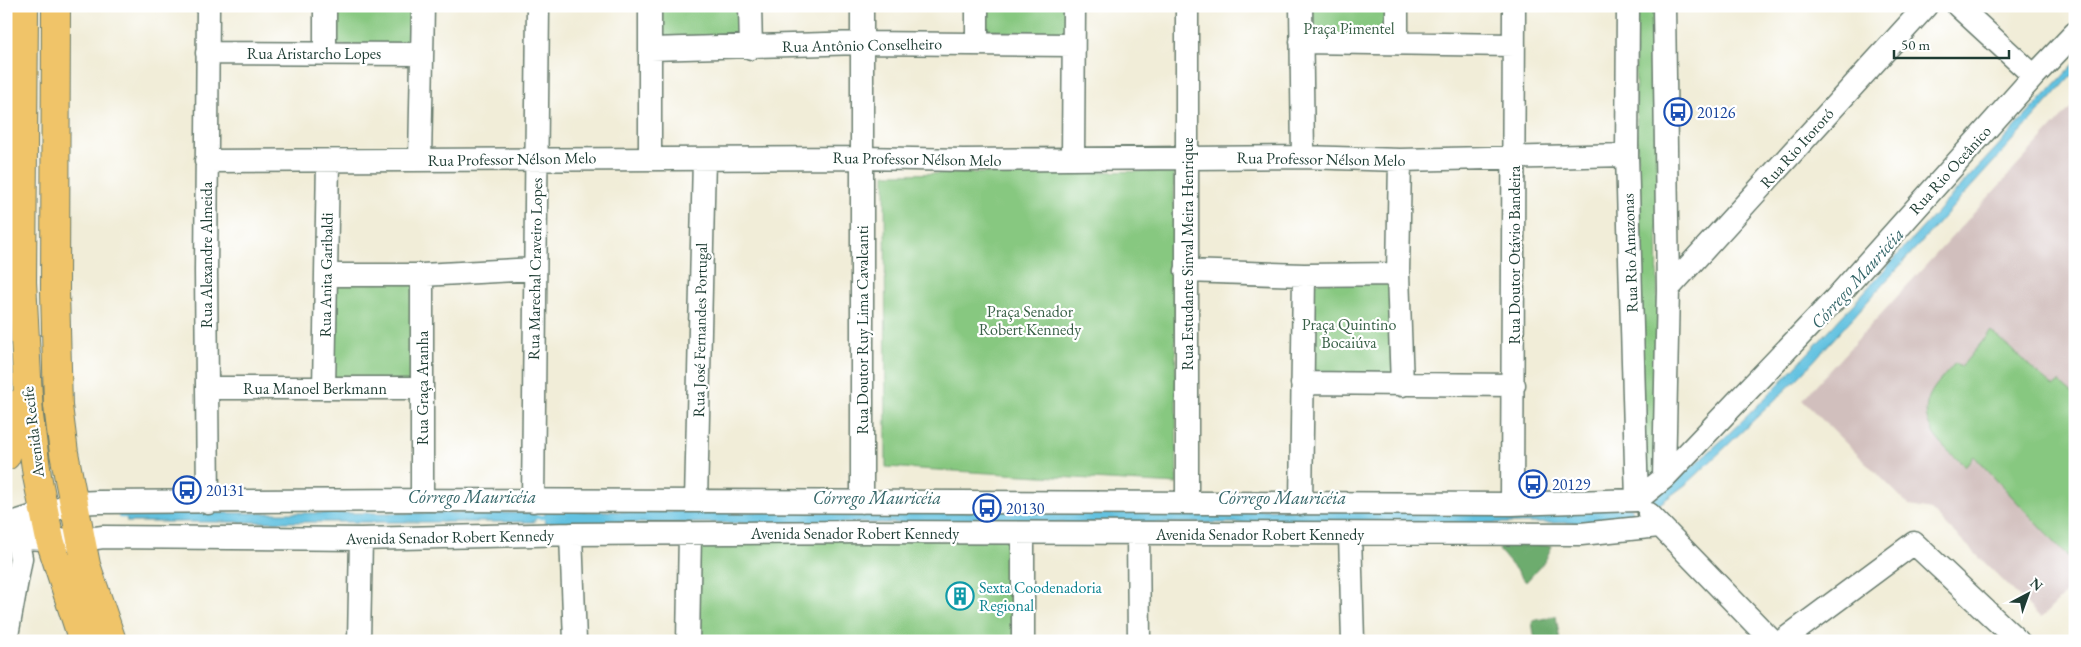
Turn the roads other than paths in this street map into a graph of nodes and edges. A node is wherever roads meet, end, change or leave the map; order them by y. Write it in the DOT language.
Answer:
graph roads {
  1 [pos="24,6"];
  2 [pos="56,6"];
  3 [pos="325,6"];
  4 [pos="423,6"];
  5 [pos="538,6"];
  6 [pos="650,6"];
  7 [pos="750,6"];
  8 [pos="862,6"];
  9 [pos="977,6"];
  10 [pos="1074,6"];
  11 [pos="1187,6"];
  12 [pos="1300,6"];
  13 [pos="1398,6"];
  14 [pos="1514,6"];
  15 [pos="1628,6"];
  16 [pos="1664,6"];
  17 [pos="1926,6"];
  18 [pos="1958,6"];
  19 [pos="204,15"];
  20 [pos="2075,33"];
  21 [pos="1301,42"];
  22 [pos="977,43"];
  23 [pos="1397,43"];
  24 [pos="861,44"];
  25 [pos="1073,45"];
  26 [pos="1514,45"];
  27 [pos="751,48"];
  28 [pos="651,49"];
  29 [pos="207,53"];
  30 [pos="325,53"];
  31 [pos="422,54"];
  32 [pos="2034,76"];
  33 [pos="16,144"];
  34 [pos="1627,156"];
  35 [pos="1303,157"];
  36 [pos="650,158"];
  37 [pos="862,158"];
  38 [pos="1187,158"];
  39 [pos="1514,158"];
  40 [pos="537,159"];
  41 [pos="704,159"];
  42 [pos="1073,159"];
  43 [pos="420,160"];
  44 [pos="1400,160"];
  45 [pos="206,161"];
  46 [pos="328,161"];
  47 [pos="534,269"];
  48 [pos="1186,271"];
  49 [pos="1398,274"];
  50 [pos="326,275"];
  51 [pos="422,275"];
  52 [pos="1304,275"];
  53 [pos="14,282"];
  54 [pos="1668,290"];
  55 [pos="26,376"];
  56 [pos="1302,383"];
  57 [pos="1402,385"];
  58 [pos="1514,385"];
  59 [pos="208,388"];
  60 [pos="324,388"];
  61 [pos="422,388"];
  62 [pos="6,456"];
  63 [pos="1664,478"];
  64 [pos="422,500"];
  65 [pos="696,500"];
  66 [pos="1637,500"];
  67 [pos="533,501"];
  68 [pos="862,502"];
  69 [pos="1187,502"];
  70 [pos="75,503"];
  71 [pos="208,503"];
  72 [pos="1301,504"];
  73 [pos="1512,504"];
  74 [pos="44,512"];
  75 [pos="1659,526"];
  76 [pos="10,534"];
  77 [pos="571,534"];
  78 [pos="690,534"];
  79 [pos="1023,534"];
  80 [pos="1138,534"];
  81 [pos="1350,535"];
  82 [pos="361,539"];
  83 [pos="50,540"];
  84 [pos="81,540"];
  85 [pos="6,641"];
  86 [pos="83,641"];
  87 [pos="112,641"];
  88 [pos="359,641"];
  89 [pos="576,641"];
  90 [pos="688,641"];
  91 [pos="1023,641"];
  92 [pos="1139,641"];
  93 [pos="1353,641"];
  94 [pos="1772,641"];
  95 [pos="1782,641"];
  96 [pos="2018,641"];
  1 -- 33 [label="main road, Avenida Recife"];
  2 -- 70 [label="main road, Avenida Recife"];
  3 -- 30 [label="street"];
  4 -- 31 [label="street"];
  5 -- 40 [label="street, Rua Marechal Craveiro Lopes"];
  6 -- 28 [label="street"];
  7 -- 27 [label="street"];
  8 -- 24 [label="street, Rua Doutor Ruy Lima Cavalcanti"];
  9 -- 22 [label="street"];
  10 -- 25 [label="street"];
  11 -- 38 [label="street, Rua Estudante Sinval Meira Henrique"];
  12 -- 21 [label="street"];
  13 -- 23 [label="street"];
  14 -- 26 [label="street, Rua Doutor Otávio Bandeira"];
  15 -- 34 [label="street, Rua Rio Amazonas"];
  16 -- 54 [label="street"];
  17 -- 54 [label="street, Rua Rio Itororó"];
  18 -- 32 [label="street"];
  19 -- 29 [label="street, Rua Alexandre Almeida"];
  20 -- 32 [label="street, Rua Rio Oceânico"];
  21 -- 23 [label="street"];
  21 -- 35 [label="street"];
  22 -- 24 [label="street, Rua Antônio Conselheiro"];
  22 -- 25 [label="street, Rua Antônio Conselheiro"];
  23 -- 26 [label="street"];
  24 -- 27 [label="street, Rua Antônio Conselheiro"];
  24 -- 37 [label="street, Rua Doutor Ruy Lima Cavalcanti"];
  25 -- 42 [label="street"];
  26 -- 39 [label="street, Rua Doutor Otávio Bandeira"];
  27 -- 28 [label="street, Rua Antônio Conselheiro"];
  28 -- 36 [label="street"];
  29 -- 30 [label="street, Rua Aristarcho Lopes"];
  29 -- 45 [label="street, Rua Alexandre Almeida"];
  30 -- 31 [label="street, Rua Aristarcho Lopes"];
  31 -- 43 [label="street"];
  32 -- 63 [label="street, Rua Rio Oceânico"];
  33 -- 53 [label="main road, Avenida Recife"];
  34 -- 39 [label="street, Rua Professor Nélson Melo"];
  34 -- 66 [label="street, Rua Rio Amazonas"];
  35 -- 38 [label="street, Rua Professor Nélson Melo"];
  35 -- 44 [label="street, Rua Professor Nélson Melo"];
  36 -- 40 [label="street, Rua Professor Nélson Melo"];
  36 -- 41 [label="street, Rua Professor Nélson Melo"];
  37 -- 41 [label="street, Rua Professor Nélson Melo"];
  37 -- 42 [label="street, Rua Professor Nélson Melo"];
  37 -- 68 [label="street, Rua Doutor Ruy Lima Cavalcanti"];
  38 -- 42 [label="street, Rua Professor Nélson Melo"];
  38 -- 48 [label="street, Rua Estudante Sinval Meira Henrique"];
  39 -- 44 [label="street, Rua Professor Nélson Melo"];
  39 -- 58 [label="street, Rua Doutor Otávio Bandeira"];
  40 -- 43 [label="street, Rua Professor Nélson Melo"];
  40 -- 47 [label="street, Rua Marechal Craveiro Lopes"];
  41 -- 65 [label="street, Rua José Fernandes Portugal"];
  43 -- 46 [label="street, Rua Professor Nélson Melo"];
  44 -- 49 [label="street"];
  45 -- 46 [label="street, Rua Professor Nélson Melo"];
  45 -- 59 [label="street, Rua Alexandre Almeida"];
  46 -- 50 [label="street, Rua Anita Garibaldi"];
  47 -- 51 [label="street"];
  47 -- 67 [label="street, Rua Marechal Craveiro Lopes"];
  48 -- 52 [label="street"];
  48 -- 69 [label="street, Rua Estudante Sinval Meira Henrique"];
  49 -- 52 [label="street"];
  49 -- 57 [label="street"];
  50 -- 51 [label="street"];
  50 -- 60 [label="street, Rua Anita Garibaldi"];
  51 -- 61 [label="street, Rua Graça Aranha"];
  52 -- 56 [label="street"];
  53 -- 55 [label="main road, Avenida Recife"];
  54 -- 63 [label="street"];
  55 -- 62 [label="main road"];
  55 -- 74 [label="main road, Avenida Recife"];
  56 -- 57 [label="street"];
  56 -- 72 [label="street"];
  57 -- 58 [label="street"];
  58 -- 73 [label="street, Rua Doutor Otávio Bandeira"];
  59 -- 60 [label="street, Rua Manoel Berkmann"];
  59 -- 71 [label="street, Rua Alexandre Almeida"];
  60 -- 61 [label="street, Rua Manoel Berkmann"];
  61 -- 64 [label="street, Rua Graça Aranha"];
  63 -- 66 [label="street, Rua Rio Oceânico"];
  64 -- 67 [label="street, Avenida Senador Robert Kennedy"];
  64 -- 71 [label="street, Avenida Senador Robert Kennedy"];
  65 -- 67 [label="street, Avenida Senador Robert Kennedy"];
  65 -- 68 [label="street, Avenida Senador Robert Kennedy"];
  66 -- 73 [label="street, Avenida Senador Robert Kennedy"];
  66 -- 75 [label="street"];
  68 -- 69 [label="street, Avenida Senador Robert Kennedy"];
  69 -- 72 [label="street, Avenida Senador Robert Kennedy"];
  70 -- 71 [label="street, Avenida Senador Robert Kennedy"];
  70 -- 74 [label="street, Avenida Senador Robert Kennedy"];
  70 -- 84 [label="main road, Avenida Recife"];
  72 -- 73 [label="street, Avenida Senador Robert Kennedy"];
  74 -- 76 [label="street, Avenida Senador Robert Kennedy"];
  74 -- 83 [label="main road, Avenida Recife"];
  75 -- 81 [label="street, Avenida Senador Robert Kennedy"];
  75 -- 94 [label="street"];
  76 -- 83 [label="street, Avenida Senador Robert Kennedy"];
  76 -- 85 [label="street"];
  77 -- 78 [label="street, Avenida Senador Robert Kennedy"];
  77 -- 82 [label="street, Avenida Senador Robert Kennedy"];
  77 -- 89 [label="street"];
  78 -- 79 [label="street, Avenida Senador Robert Kennedy"];
  78 -- 90 [label="street"];
  79 -- 80 [label="street, Avenida Senador Robert Kennedy"];
  79 -- 91 [label="street"];
  80 -- 81 [label="street, Avenida Senador Robert Kennedy"];
  80 -- 92 [label="street"];
  81 -- 93 [label="street"];
  82 -- 84 [label="street, Avenida Senador Robert Kennedy"];
  82 -- 88 [label="street"];
  83 -- 84 [label="street, Avenida Senador Robert Kennedy"];
  83 -- 86 [label="main road, Avenida Recife"];
  84 -- 87 [label="main road, Avenida Recife"];
  95 -- 96 [label="street"];
}
